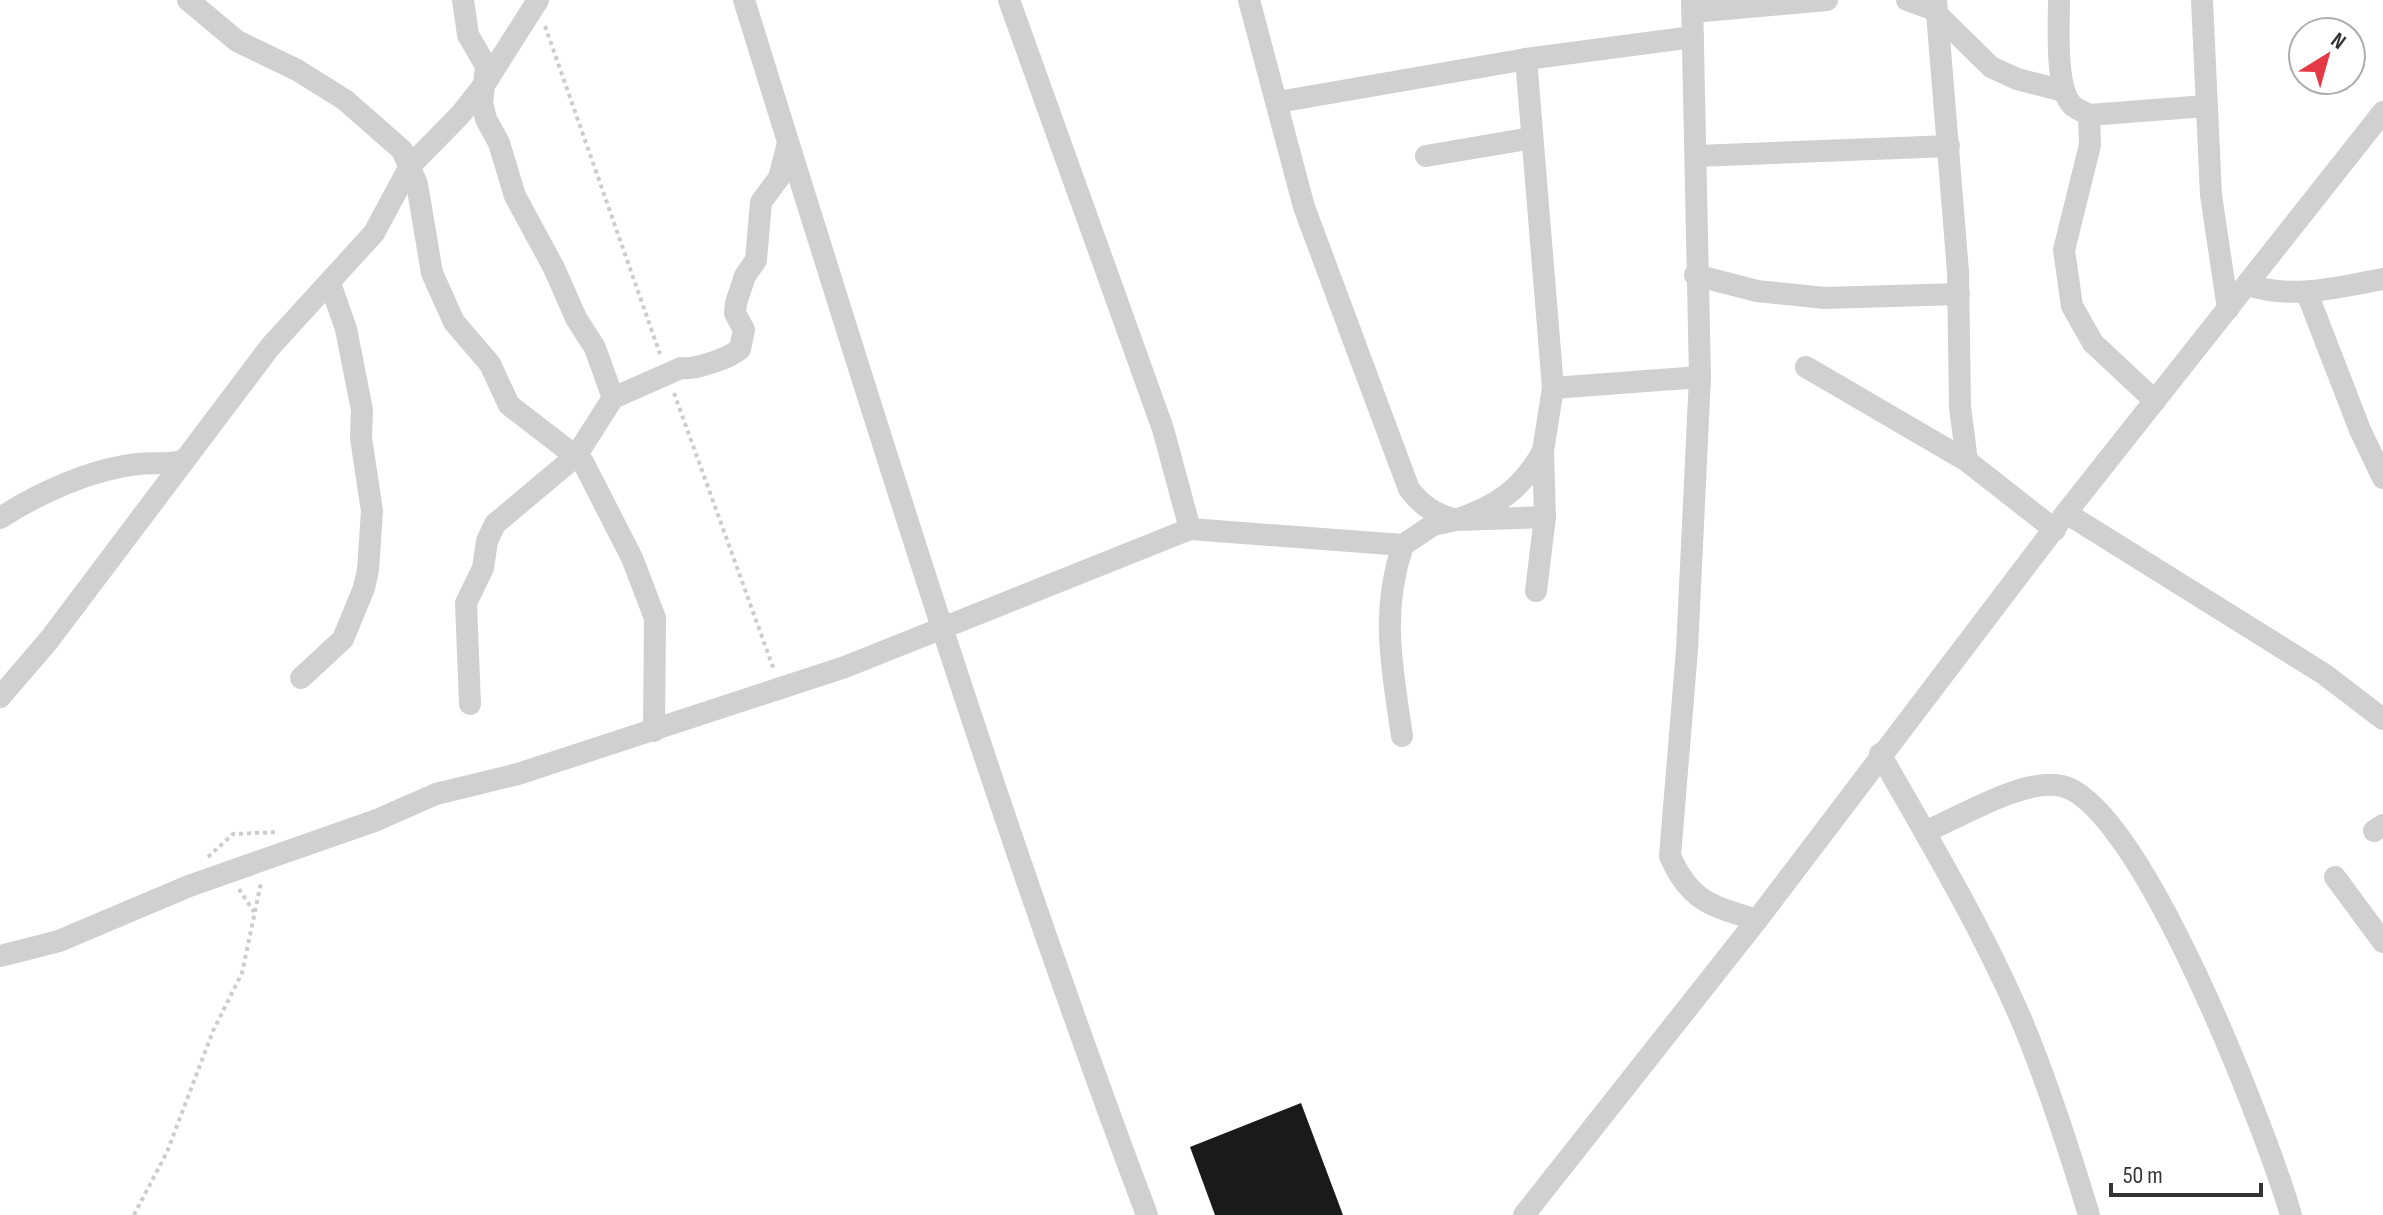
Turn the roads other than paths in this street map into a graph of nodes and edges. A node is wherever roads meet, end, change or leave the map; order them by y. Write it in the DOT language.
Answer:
graph roads {
  1 [pos="188,0"];
  2 [pos="463,0"];
  3 [pos="744,0"];
  4 [pos="1009,0"];
  5 [pos="1249,0"];
  6 [pos="1827,0"];
  7 [pos="1907,0"];
  8 [pos="2059,0"];
  9 [pos="2202,0"];
  10 [pos="537,1"];
  11 [pos="1693,6"];
  12 [pos="1937,9"];
  13 [pos="1693,37"];
  14 [pos="1526,59"];
  15 [pos="486,82"];
  16 [pos="2064,91"];
  17 [pos="1278,102"];
  18 [pos="2206,106"];
  19 [pos="2383,112"];
  20 [pos="2089,115"];
  21 [pos="1532,138"];
  22 [pos="788,143"];
  23 [pos="1949,146"];
  24 [pos="1426,156"];
  25 [pos="1697,156"];
  26 [pos="410,166"];
  27 [pos="1695,275"];
  28 [pos="2383,279"];
  29 [pos="330,283"];
  30 [pos="2248,285"];
  31 [pos="2307,293"];
  32 [pos="1959,294"];
  33 [pos="2228,309"];
  34 [pos="1806,367"];
  35 [pos="1700,377"];
  36 [pos="1553,388"];
  37 [pos="613,398"];
  38 [pos="2155,401"];
  39 [pos="1543,451"];
  40 [pos="576,456"];
  41 [pos="181,461"];
  42 [pos="1967,461"];
  43 [pos="2382,473"];
  44 [pos="1545,517"];
  45 [pos="0,518"];
  46 [pos="1456,520"];
  47 [pos="2061,521"];
  48 [pos="1190,529"];
  49 [pos="1403,545"];
  50 [pos="1536,591"];
  51 [pos="940,628"];
  52 [pos="301,678"];
  53 [pos="0,697"];
  54 [pos="470,704"];
  55 [pos="2383,719"];
  56 [pos="654,731"];
  57 [pos="1402,736"];
  58 [pos="1880,754"];
  59 [pos="1925,832"];
  60 [pos="2335,877"];
  61 [pos="1757,920"];
  62 [pos="2383,942"];
  63 [pos="0,956"];
  64 [pos="1147,1215"];
  65 [pos="1524,1215"];
  66 [pos="2089,1215"];
  67 [pos="2291,1215"];
  1 -- 26 [label="street"];
  2 -- 15 [label="street"];
  3 -- 22 [label="street"];
  4 -- 48 [label="street"];
  5 -- 17 [label="street"];
  6 -- 11 [label="street"];
  7 -- 12 [label="street"];
  8 -- 16 [label="street"];
  9 -- 18 [label="street"];
  10 -- 15 [label="street"];
  11 -- 13 [label="street"];
  12 -- 16 [label="street"];
  12 -- 23 [label="street"];
  13 -- 14 [label="street"];
  13 -- 25 [label="street"];
  14 -- 17 [label="street"];
  14 -- 21 [label="street"];
  15 -- 26 [label="street"];
  15 -- 37 [label="street"];
  16 -- 20 [label="street"];
  17 -- 46 [label="street"];
  18 -- 20 [label="street"];
  18 -- 33 [label="street"];
  19 -- 30 [label="street"];
  20 -- 38 [label="street"];
  21 -- 24 [label="street"];
  21 -- 36 [label="street"];
  22 -- 37 [label="street"];
  22 -- 51 [label="street"];
  23 -- 25 [label="street"];
  23 -- 32 [label="street"];
  25 -- 27 [label="street"];
  26 -- 29 [label="street"];
  26 -- 40 [label="street"];
  27 -- 32 [label="street"];
  27 -- 35 [label="street"];
  28 -- 31 [label="street"];
  29 -- 41 [label="street"];
  29 -- 52 [label="street"];
  30 -- 31 [label="street"];
  30 -- 33 [label="street"];
  31 -- 43 [label="street"];
  32 -- 42 [label="street"];
  33 -- 38 [label="street"];
  34 -- 42 [label="street"];
  35 -- 36 [label="street"];
  35 -- 61 [label="street"];
  36 -- 39 [label="street"];
  37 -- 40 [label="street"];
  38 -- 47 [label="street"];
  39 -- 44 [label="street"];
  39 -- 46 [label="street"];
  40 -- 54 [label="street"];
  40 -- 56 [label="street"];
  41 -- 45 [label="street"];
  41 -- 53 [label="street"];
  42 -- 47 [label="street"];
  44 -- 46 [label="street"];
  44 -- 50 [label="street"];
  46 -- 49 [label="street"];
  47 -- 55 [label="street"];
  47 -- 58 [label="street"];
  48 -- 49 [label="street"];
  48 -- 51 [label="street"];
  49 -- 57 [label="street"];
  51 -- 56 [label="street"];
  51 -- 64 [label="street"];
  56 -- 63 [label="street"];
  58 -- 59 [label="street"];
  58 -- 61 [label="street"];
  59 -- 66 [label="street"];
  59 -- 67 [label="street"];
  60 -- 62 [label="street"];
  61 -- 65 [label="street"];
}
